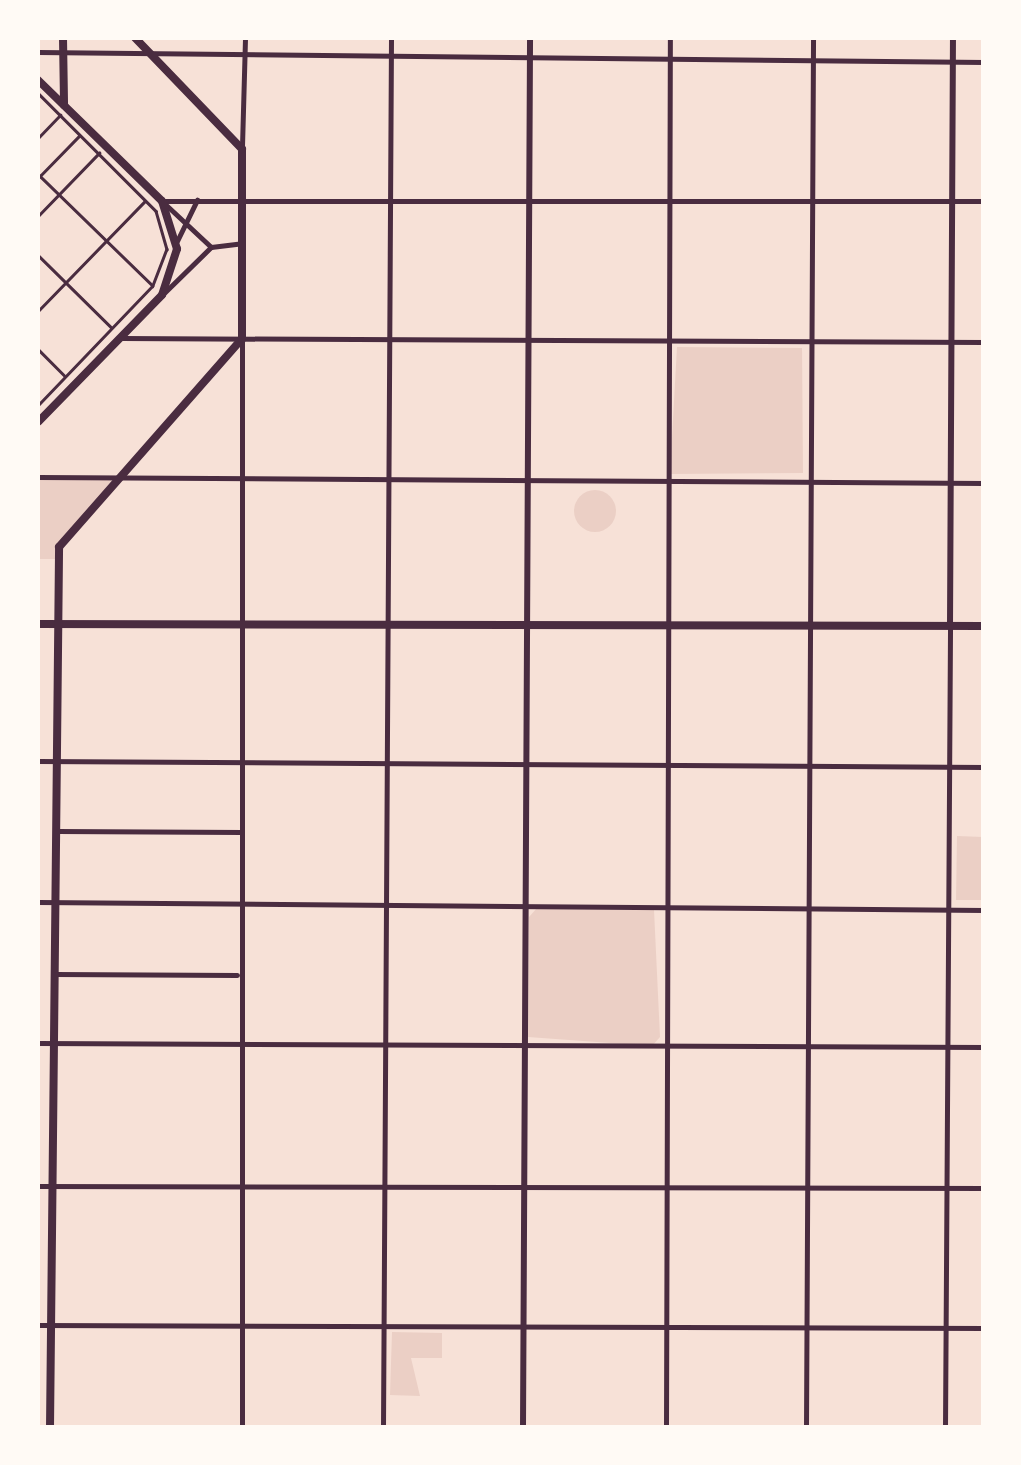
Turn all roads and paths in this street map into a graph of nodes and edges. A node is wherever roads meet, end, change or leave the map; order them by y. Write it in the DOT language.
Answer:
graph roads {
  1 [pos="64,38"];
  2 [pos="135,38"];
  3 [pos="245,38"];
  4 [pos="392,38"];
  5 [pos="530,38"];
  6 [pos="670,38"];
  7 [pos="813,38"];
  8 [pos="952,38"];
  9 [pos="64,51"];
  10 [pos="38,52"];
  11 [pos="151,54"];
  12 [pos="245,54"];
  13 [pos="391,56"];
  14 [pos="530,58"];
  15 [pos="670,58"];
  16 [pos="813,60"];
  17 [pos="953,62"];
  18 [pos="984,62"];
  19 [pos="38,80"];
  20 [pos="38,93"];
  21 [pos="64,105"];
  22 [pos="60,116"];
  23 [pos="80,135"];
  24 [pos="38,138"];
  25 [pos="242,149"];
  26 [pos="100,153"];
  27 [pos="38,176"];
  28 [pos="58,195"];
  29 [pos="243,196"];
  30 [pos="200,198"];
  31 [pos="391,198"];
  32 [pos="530,198"];
  33 [pos="668,198"];
  34 [pos="146,200"];
  35 [pos="162,201"];
  36 [pos="952,201"];
  37 [pos="984,201"];
  38 [pos="812,202"];
  39 [pos="38,216"];
  40 [pos="182,221"];
  41 [pos="106,240"];
  42 [pos="242,244"];
  43 [pos="177,245"];
  44 [pos="211,246"];
  45 [pos="38,256"];
  46 [pos="65,282"];
  47 [pos="152,286"];
  48 [pos="162,295"];
  49 [pos="38,311"];
  50 [pos="112,328"];
  51 [pos="119,338"];
  52 [pos="242,338"];
  53 [pos="390,339"];
  54 [pos="529,340"];
  55 [pos="667,340"];
  56 [pos="811,341"];
  57 [pos="952,342"];
  58 [pos="984,342"];
  59 [pos="38,350"];
  60 [pos="65,376"];
  61 [pos="38,406"];
  62 [pos="38,422"];
  63 [pos="38,477"];
  64 [pos="122,477"];
  65 [pos="243,479"];
  66 [pos="390,480"];
  67 [pos="530,481"];
  68 [pos="666,481"];
  69 [pos="808,482"];
  70 [pos="948,483"];
  71 [pos="984,483"];
  72 [pos="527,622"];
  73 [pos="665,622"];
  74 [pos="242,623"];
  75 [pos="38,624"];
  76 [pos="56,624"];
  77 [pos="389,624"];
  78 [pos="808,624"];
  79 [pos="950,626"];
  80 [pos="984,626"];
  81 [pos="38,760"];
  82 [pos="56,762"];
  83 [pos="241,762"];
  84 [pos="665,764"];
  85 [pos="807,764"];
  86 [pos="388,765"];
  87 [pos="949,767"];
  88 [pos="984,767"];
  89 [pos="526,768"];
  90 [pos="57,831"];
  91 [pos="242,832"];
  92 [pos="38,902"];
  93 [pos="56,902"];
  94 [pos="241,904"];
  95 [pos="385,905"];
  96 [pos="523,905"];
  97 [pos="666,907"];
  98 [pos="808,908"];
  99 [pos="946,909"];
  100 [pos="984,910"];
  101 [pos="55,974"];
  102 [pos="239,975"];
  103 [pos="38,1043"];
  104 [pos="55,1044"];
  105 [pos="239,1045"];
  106 [pos="380,1045"];
  107 [pos="806,1045"];
  108 [pos="945,1046"];
  109 [pos="524,1047"];
  110 [pos="984,1047"];
  111 [pos="666,1050"];
  112 [pos="240,1185"];
  113 [pos="38,1186"];
  114 [pos="52,1186"];
  115 [pos="384,1187"];
  116 [pos="524,1187"];
  117 [pos="944,1188"];
  118 [pos="984,1188"];
  119 [pos="666,1189"];
  120 [pos="806,1190"];
  121 [pos="38,1325"];
  122 [pos="52,1325"];
  123 [pos="240,1325"];
  124 [pos="383,1326"];
  125 [pos="944,1327"];
  126 [pos="524,1328"];
  127 [pos="805,1328"];
  128 [pos="984,1328"];
  129 [pos="666,1329"];
  130 [pos="50,1428"];
  131 [pos="242,1428"];
  132 [pos="382,1428"];
  133 [pos="524,1428"];
  134 [pos="666,1428"];
  135 [pos="806,1428"];
  136 [pos="945,1428"];
  1 -- 9 [label="main road"];
  2 -- 11 [label="main road"];
  3 -- 12 [label="street"];
  4 -- 13 [label="street"];
  5 -- 14 [label="street"];
  6 -- 15 [label="street"];
  7 -- 16 [label="street"];
  8 -- 17 [label="street"];
  9 -- 10 [label="street"];
  9 -- 11 [label="street"];
  9 -- 21 [label="main road"];
  11 -- 12 [label="street"];
  11 -- 25 [label="main road"];
  12 -- 13 [label="street"];
  12 -- 25 [label="street"];
  13 -- 14 [label="street"];
  13 -- 31 [label="street"];
  14 -- 15 [label="street"];
  14 -- 32 [label="street"];
  15 -- 16 [label="street"];
  15 -- 33 [label="street"];
  16 -- 17 [label="street"];
  16 -- 38 [label="street"];
  17 -- 18 [label="street"];
  17 -- 36 [label="street"];
  19 -- 21 [label="main road"];
  20 -- 22 [label="lane"];
  21 -- 35 [label="main road"];
  22 -- 23 [label="lane"];
  22 -- 24 [label="lane"];
  23 -- 26 [label="lane"];
  23 -- 27 [label="lane"];
  25 -- 29 [label="main road"];
  26 -- 28 [label="lane"];
  26 -- 34 [label="lane"];
  27 -- 28 [label="lane"];
  28 -- 39 [label="lane"];
  28 -- 41 [label="lane"];
  29 -- 30 [label="street"];
  29 -- 31 [label="street"];
  29 -- 42 [label="main road"];
  30 -- 35 [label="street"];
  30 -- 40 [label="street"];
  31 -- 32 [label="street"];
  31 -- 53 [label="street"];
  32 -- 33 [label="street"];
  32 -- 54 [label="street"];
  33 -- 38 [label="street"];
  33 -- 55 [label="street"];
  34 -- 41 [label="lane"];
  34 -- 47 [label="lane"];
  35 -- 40 [label="street"];
  35 -- 43 [label="main road"];
  36 -- 37 [label="street"];
  36 -- 38 [label="street"];
  36 -- 57 [label="street"];
  38 -- 56 [label="street"];
  40 -- 43 [label="street"];
  40 -- 44 [label="street"];
  41 -- 46 [label="lane"];
  41 -- 47 [label="lane"];
  42 -- 44 [label="street"];
  42 -- 52 [label="main road"];
  43 -- 48 [label="main road"];
  44 -- 48 [label="street"];
  45 -- 46 [label="lane"];
  46 -- 49 [label="lane"];
  46 -- 50 [label="lane"];
  47 -- 50 [label="lane"];
  48 -- 51 [label="main road"];
  50 -- 60 [label="lane"];
  51 -- 52 [label="street"];
  51 -- 62 [label="main road"];
  52 -- 53 [label="street"];
  52 -- 64 [label="main road"];
  52 -- 65 [label="street"];
  53 -- 54 [label="street"];
  53 -- 66 [label="street"];
  54 -- 55 [label="street"];
  54 -- 67 [label="street"];
  55 -- 56 [label="street"];
  55 -- 68 [label="street"];
  56 -- 57 [label="street"];
  56 -- 69 [label="street"];
  57 -- 58 [label="street"];
  57 -- 70 [label="street"];
  59 -- 60 [label="lane"];
  60 -- 61 [label="lane"];
  63 -- 64 [label="street"];
  64 -- 65 [label="street"];
  64 -- 76 [label="main road"];
  65 -- 66 [label="street"];
  65 -- 74 [label="street"];
  66 -- 67 [label="street"];
  66 -- 77 [label="street"];
  67 -- 68 [label="street"];
  67 -- 72 [label="street"];
  68 -- 69 [label="street"];
  68 -- 73 [label="street"];
  69 -- 70 [label="street"];
  69 -- 78 [label="street"];
  70 -- 71 [label="street"];
  70 -- 79 [label="street"];
  72 -- 73 [label="main road"];
  72 -- 77 [label="main road"];
  72 -- 89 [label="street"];
  73 -- 78 [label="main road"];
  73 -- 84 [label="street"];
  74 -- 76 [label="main road"];
  74 -- 77 [label="main road"];
  74 -- 83 [label="street"];
  75 -- 76 [label="main road"];
  76 -- 82 [label="main road"];
  77 -- 86 [label="street"];
  78 -- 79 [label="main road"];
  78 -- 85 [label="street"];
  79 -- 80 [label="main road"];
  79 -- 87 [label="street"];
  81 -- 82 [label="street"];
  82 -- 83 [label="street"];
  82 -- 90 [label="main road"];
  83 -- 86 [label="street"];
  83 -- 91 [label="street"];
  84 -- 85 [label="street"];
  84 -- 89 [label="street"];
  84 -- 97 [label="street"];
  85 -- 87 [label="street"];
  85 -- 98 [label="street"];
  86 -- 89 [label="street"];
  86 -- 95 [label="street"];
  87 -- 88 [label="street"];
  87 -- 99 [label="street"];
  89 -- 96 [label="street"];
  90 -- 91 [label="street"];
  90 -- 93 [label="main road"];
  91 -- 94 [label="street"];
  92 -- 93 [label="street"];
  93 -- 94 [label="street"];
  93 -- 101 [label="main road"];
  94 -- 95 [label="street"];
  94 -- 102 [label="street"];
  95 -- 96 [label="street"];
  95 -- 106 [label="street"];
  96 -- 97 [label="street"];
  96 -- 109 [label="street"];
  97 -- 98 [label="street"];
  97 -- 111 [label="street"];
  98 -- 99 [label="street"];
  98 -- 107 [label="street"];
  99 -- 100 [label="street"];
  99 -- 108 [label="street"];
  101 -- 102 [label="street"];
  101 -- 104 [label="main road"];
  102 -- 105 [label="street"];
  103 -- 104 [label="street"];
  104 -- 105 [label="street"];
  104 -- 114 [label="main road"];
  105 -- 106 [label="street"];
  105 -- 112 [label="street"];
  106 -- 109 [label="street"];
  106 -- 115 [label="street"];
  107 -- 108 [label="street"];
  107 -- 111 [label="street"];
  107 -- 120 [label="street"];
  108 -- 110 [label="street"];
  108 -- 117 [label="street"];
  109 -- 111 [label="street"];
  109 -- 116 [label="street"];
  111 -- 119 [label="street"];
  112 -- 114 [label="street"];
  112 -- 115 [label="street"];
  112 -- 123 [label="street"];
  113 -- 114 [label="street"];
  114 -- 122 [label="main road"];
  115 -- 116 [label="street"];
  115 -- 124 [label="street"];
  116 -- 119 [label="street"];
  116 -- 126 [label="street"];
  117 -- 118 [label="street"];
  117 -- 120 [label="street"];
  117 -- 125 [label="street"];
  119 -- 120 [label="street"];
  119 -- 129 [label="street"];
  120 -- 127 [label="street"];
  121 -- 122 [label="street"];
  122 -- 123 [label="street"];
  122 -- 130 [label="main road"];
  123 -- 124 [label="street"];
  123 -- 131 [label="street"];
  124 -- 126 [label="street"];
  124 -- 132 [label="street"];
  125 -- 127 [label="street"];
  125 -- 128 [label="street"];
  125 -- 136 [label="street"];
  126 -- 129 [label="street"];
  126 -- 133 [label="street"];
  127 -- 129 [label="street"];
  127 -- 135 [label="street"];
  129 -- 134 [label="street"];
}
